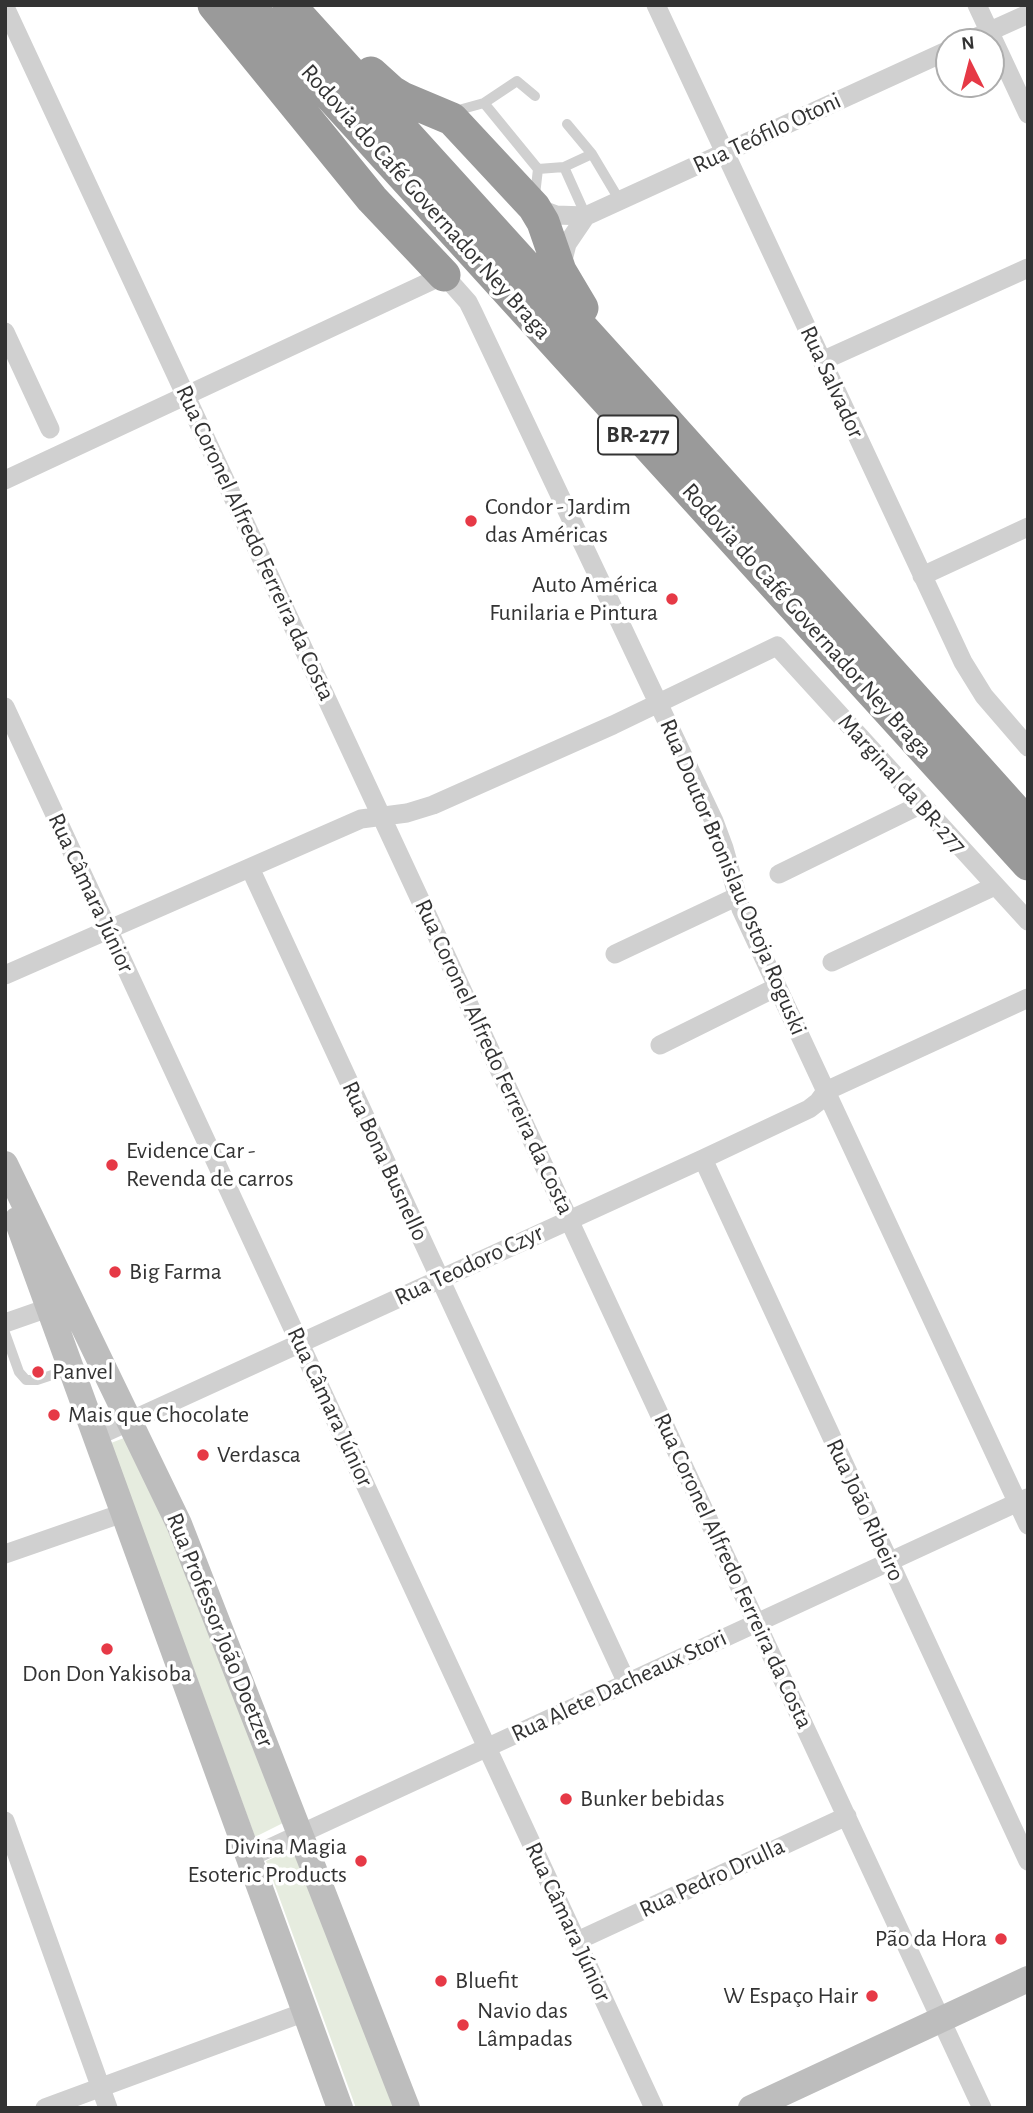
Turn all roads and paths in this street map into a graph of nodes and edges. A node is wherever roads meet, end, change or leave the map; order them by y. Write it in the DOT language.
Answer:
graph roads {
  1 [pos="214,5"];
  2 [pos="248,5"];
  3 [pos="289,5"];
  4 [pos="305,5"];
  5 [pos="656,5"];
  6 [pos="977,5"];
  7 [pos="5,7"];
  8 [pos="1028,14"];
  9 [pos="987,28"];
  10 [pos="998,28"];
  11 [pos="935,56"];
  12 [pos="1005,66"];
  13 [pos="535,96"];
  14 [pos="484,103"];
  15 [pos="444,114"];
  16 [pos="1028,114"];
  17 [pos="567,124"];
  18 [pos="725,152"];
  19 [pos="592,154"];
  20 [pos="564,167"];
  21 [pos="538,169"];
  22 [pos="620,201"];
  23 [pos="534,207"];
  24 [pos="586,216"];
  25 [pos="1028,268"];
  26 [pos="560,271"];
  27 [pos="444,275"];
  28 [pos="5,332"];
  29 [pos="822,361"];
  30 [pos="639,391"];
  31 [pos="186,396"];
  32 [pos="50,429"];
  33 [pos="5,480"];
  34 [pos="1028,527"];
  35 [pos="922,576"];
  36 [pos="658,702"];
  37 [pos="5,707"];
  38 [pos="1028,747"];
  39 [pos="922,804"];
  40 [pos="383,818"];
  41 [pos="1028,825"];
  42 [pos="1028,864"];
  43 [pos="250,868"];
  44 [pos="779,874"];
  45 [pos="995,886"];
  46 [pos="736,897"];
  47 [pos="1028,922"];
  48 [pos="108,929"];
  49 [pos="615,954"];
  50 [pos="832,961"];
  51 [pos="5,975"];
  52 [pos="777,987"];
  53 [pos="1028,998"];
  54 [pos="660,1045"];
  55 [pos="826,1091"];
  56 [pos="702,1159"];
  57 [pos="5,1164"];
  58 [pos="5,1189"];
  59 [pos="569,1219"];
  60 [pos="440,1279"];
  61 [pos="48,1308"];
  62 [pos="5,1323"];
  63 [pos="5,1333"];
  64 [pos="300,1343"];
  65 [pos="71,1369"];
  66 [pos="131,1421"];
  67 [pos="95,1437"];
  68 [pos="1023,1500"];
  69 [pos="123,1513"];
  70 [pos="1028,1525"];
  71 [pos="5,1554"];
  72 [pos="888,1562"];
  73 [pos="757,1622"];
  74 [pos="626,1683"];
  75 [pos="487,1747"];
  76 [pos="847,1816"];
  77 [pos="5,1821"];
  78 [pos="300,1834"];
  79 [pos="248,1858"];
  80 [pos="1028,1861"];
  81 [pos="577,1941"];
  82 [pos="1028,1979"];
  83 [pos="305,2012"];
  84 [pos="942,2019"];
  85 [pos="101,2087"];
  86 [pos="45,2108"];
  87 [pos="108,2108"];
  88 [pos="340,2108"];
  89 [pos="408,2108"];
  90 [pos="654,2108"];
  91 [pos="751,2108"];
  92 [pos="982,2108"];
  1 -- 27 [label="highway"];
  2 -- 42 [label="highway, Rodovia do Café Governador Ney Braga / BR-277"];
  3 -- 30 [label="highway, Rodovia do Café Governador Ney Braga / BR-277"];
  4 -- 15 [label="highway"];
  5 -- 18 [label="street, Rua Salvador"];
  6 -- 9 [label="street"];
  7 -- 31 [label="street, Rua Coronel Alfredo Ferreira da Costa"];
  8 -- 10 [label="street"];
  11 -- 18 [label="street, Rua Teófilo Otoni"];
  12 -- 16 [label="street"];
  13 -- 14 [label="lane"];
  14 -- 15 [label="lane"];
  14 -- 21 [label="lane"];
  15 -- 23 [label="highway"];
  17 -- 19 [label="lane"];
  18 -- 22 [label="street, Rua Teófilo Otoni"];
  18 -- 29 [label="street, Rua Salvador"];
  19 -- 20 [label="lane"];
  19 -- 22 [label="lane"];
  20 -- 21 [label="lane"];
  20 -- 24 [label="lane"];
  21 -- 23 [label="lane"];
  22 -- 24 [label="street, Rua Teófilo Otoni"];
  23 -- 24 [label="street, Rua Teófilo Otoni"];
  23 -- 26 [label="highway"];
  24 -- 26 [label="street"];
  25 -- 29 [label="street"];
  26 -- 30 [label="highway"];
  27 -- 31 [label="street"];
  27 -- 36 [label="street, Rua Doutor Bronislau Ostoja Roguski"];
  28 -- 32 [label="street"];
  29 -- 35 [label="street, Rua Salvador"];
  30 -- 41 [label="highway, Rodovia do Café Governador Ney Braga / BR-277"];
  31 -- 33 [label="street"];
  31 -- 40 [label="street, Rua Coronel Alfredo Ferreira da Costa"];
  34 -- 35 [label="street"];
  35 -- 38 [label="street, Rua Salvador"];
  36 -- 39 [label="street, Marginal da BR-277"];
  36 -- 40 [label="street"];
  36 -- 46 [label="street, Rua Doutor Bronislau Ostoja Roguski"];
  37 -- 48 [label="street, Rua Câmara Júnior"];
  39 -- 44 [label="street"];
  39 -- 45 [label="street, Marginal da BR-277"];
  40 -- 43 [label="street"];
  40 -- 59 [label="street, Rua Coronel Alfredo Ferreira da Costa"];
  43 -- 48 [label="street"];
  43 -- 60 [label="street, Rua Bona Busnello"];
  45 -- 47 [label="street, Marginal da BR-277"];
  45 -- 50 [label="street"];
  46 -- 49 [label="street"];
  46 -- 52 [label="street, Rua Doutor Bronislau Ostoja Roguski"];
  48 -- 51 [label="street"];
  48 -- 64 [label="street, Rua Câmara Júnior"];
  52 -- 54 [label="street"];
  52 -- 55 [label="street, Rua Doutor Bronislau Ostoja Roguski"];
  53 -- 55 [label="street, Rua Teodoro Czyr"];
  55 -- 56 [label="street, Rua Teodoro Czyr"];
  55 -- 68 [label="street, Rua Doutor Bronislau Ostoja Roguski"];
  56 -- 59 [label="street, Rua Teodoro Czyr"];
  56 -- 72 [label="street, Rua João Ribeiro"];
  57 -- 66 [label="main road, Rua Professor João Doetzer"];
  58 -- 61 [label="main road, Rua Professor João Doetzer"];
  59 -- 60 [label="street, Rua Teodoro Czyr"];
  59 -- 73 [label="street, Rua Coronel Alfredo Ferreira da Costa"];
  60 -- 64 [label="street, Rua Teodoro Czyr"];
  60 -- 74 [label="street, Rua Bona Busnello"];
  61 -- 62 [label="street"];
  61 -- 65 [label="main road, Rua Professor João Doetzer"];
  63 -- 65 [label="lane"];
  64 -- 66 [label="street, Rua Teodoro Czyr"];
  64 -- 75 [label="street, Rua Câmara Júnior"];
  65 -- 67 [label="main road, Rua Professor João Doetzer"];
  66 -- 67 [label="street, Rua Teodoro Czyr"];
  66 -- 78 [label="main road, Rua Professor João Doetzer"];
  67 -- 69 [label="main road, Rua Professor João Doetzer"];
  68 -- 70 [label="street, Rua Doutor Bronislau Ostoja Roguski"];
  68 -- 72 [label="street, Rua Alete Dacheaux Stori"];
  69 -- 71 [label="street"];
  69 -- 79 [label="main road, Rua Professor João Doetzer"];
  72 -- 73 [label="street, Rua Alete Dacheaux Stori"];
  72 -- 80 [label="street, Rua João Ribeiro"];
  73 -- 74 [label="street, Rua Alete Dacheaux Stori"];
  73 -- 76 [label="street, Rua Coronel Alfredo Ferreira da Costa"];
  74 -- 75 [label="street, Rua Alete Dacheaux Stori"];
  75 -- 78 [label="street, Rua Alete Dacheaux Stori"];
  75 -- 81 [label="street, Rua Câmara Júnior"];
  76 -- 81 [label="street, Rua Pedro Drulla"];
  76 -- 84 [label="street, Rua Coronel Alfredo Ferreira da Costa"];
  77 -- 85 [label="street"];
  78 -- 79 [label="street, Rua Alete Dacheaux Stori"];
  78 -- 89 [label="main road, Rua Professor João Doetzer"];
  79 -- 83 [label="main road, Rua Professor João Doetzer"];
  81 -- 90 [label="street, Rua Câmara Júnior"];
  82 -- 84 [label="main road"];
  83 -- 85 [label="street"];
  83 -- 88 [label="main road, Rua Professor João Doetzer"];
  84 -- 91 [label="main road"];
  84 -- 92 [label="street, Rua Coronel Alfredo Ferreira da Costa"];
  85 -- 86 [label="street"];
  85 -- 87 [label="street"];
}
